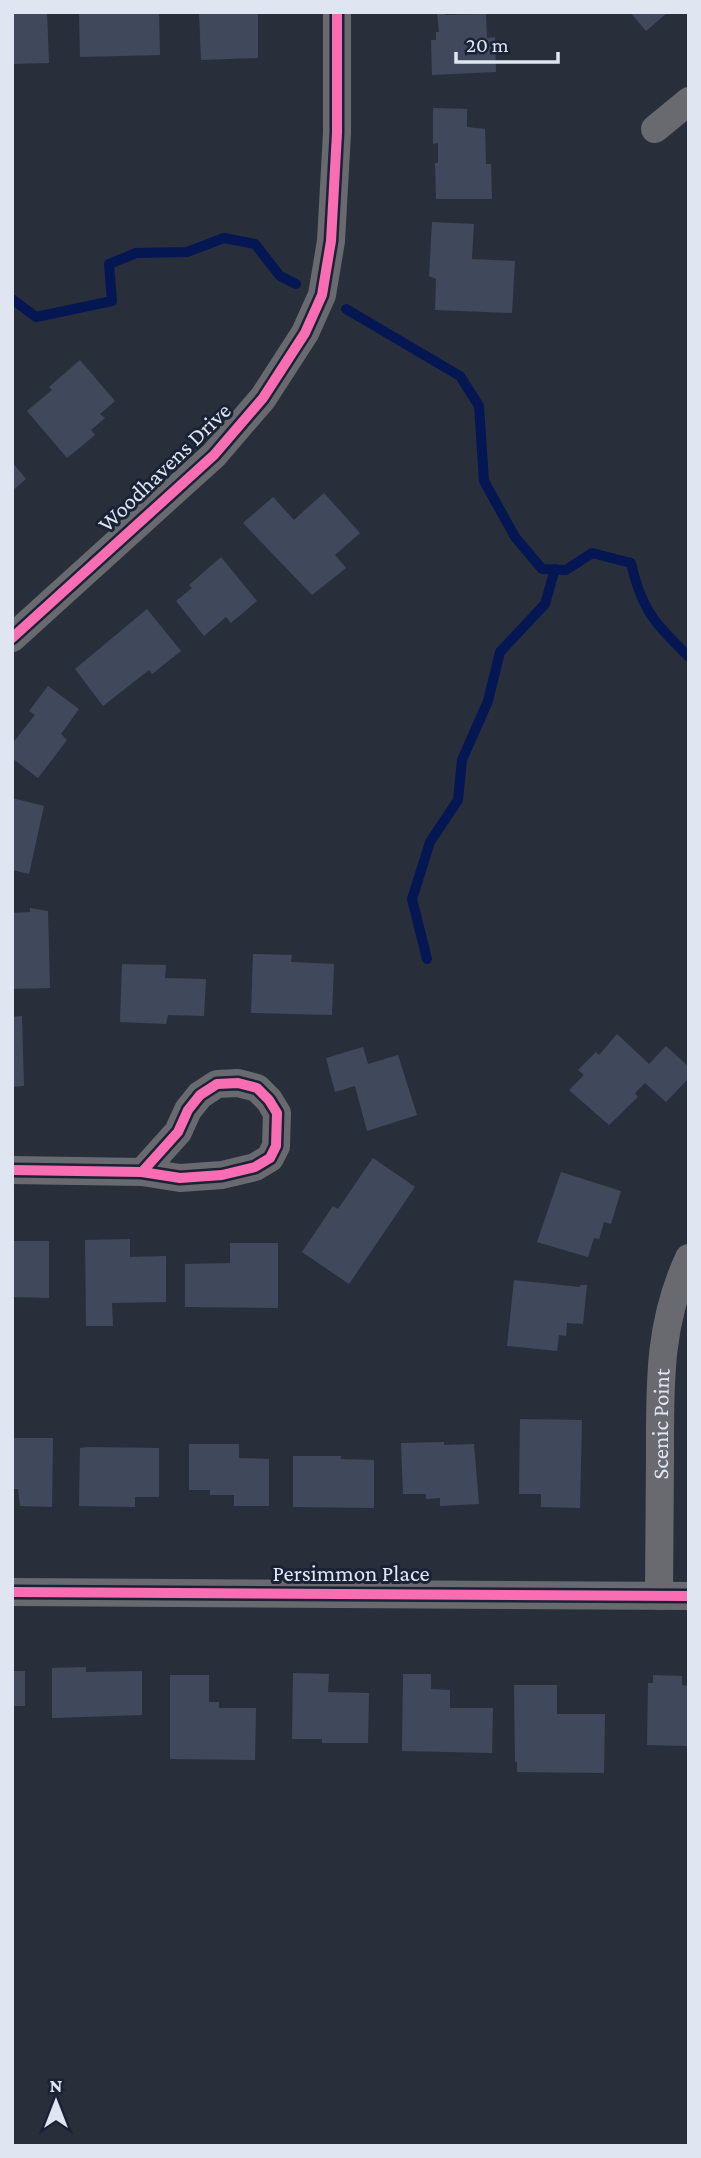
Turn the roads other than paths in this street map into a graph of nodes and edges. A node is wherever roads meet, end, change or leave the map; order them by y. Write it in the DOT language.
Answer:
graph roads {
  1 [pos="337,12"];
  2 [pos="689,101"];
  3 [pos="656,128"];
  4 [pos="12,638"];
  5 [pos="12,1170"];
  6 [pos="142,1172"];
  7 [pos="689,1258"];
  8 [pos="12,1592"];
  9 [pos="659,1596"];
  10 [pos="689,1596"];
  1 -- 4 [label="street, Woodhavens Drive"];
  2 -- 3 [label="street"];
  5 -- 6 [label="street"];
  6 -- 6 [label="street"];
  7 -- 9 [label="street, Scenic Point"];
  8 -- 9 [label="street, Persimmon Place"];
  9 -- 10 [label="street, Persimmon Place"];
}
